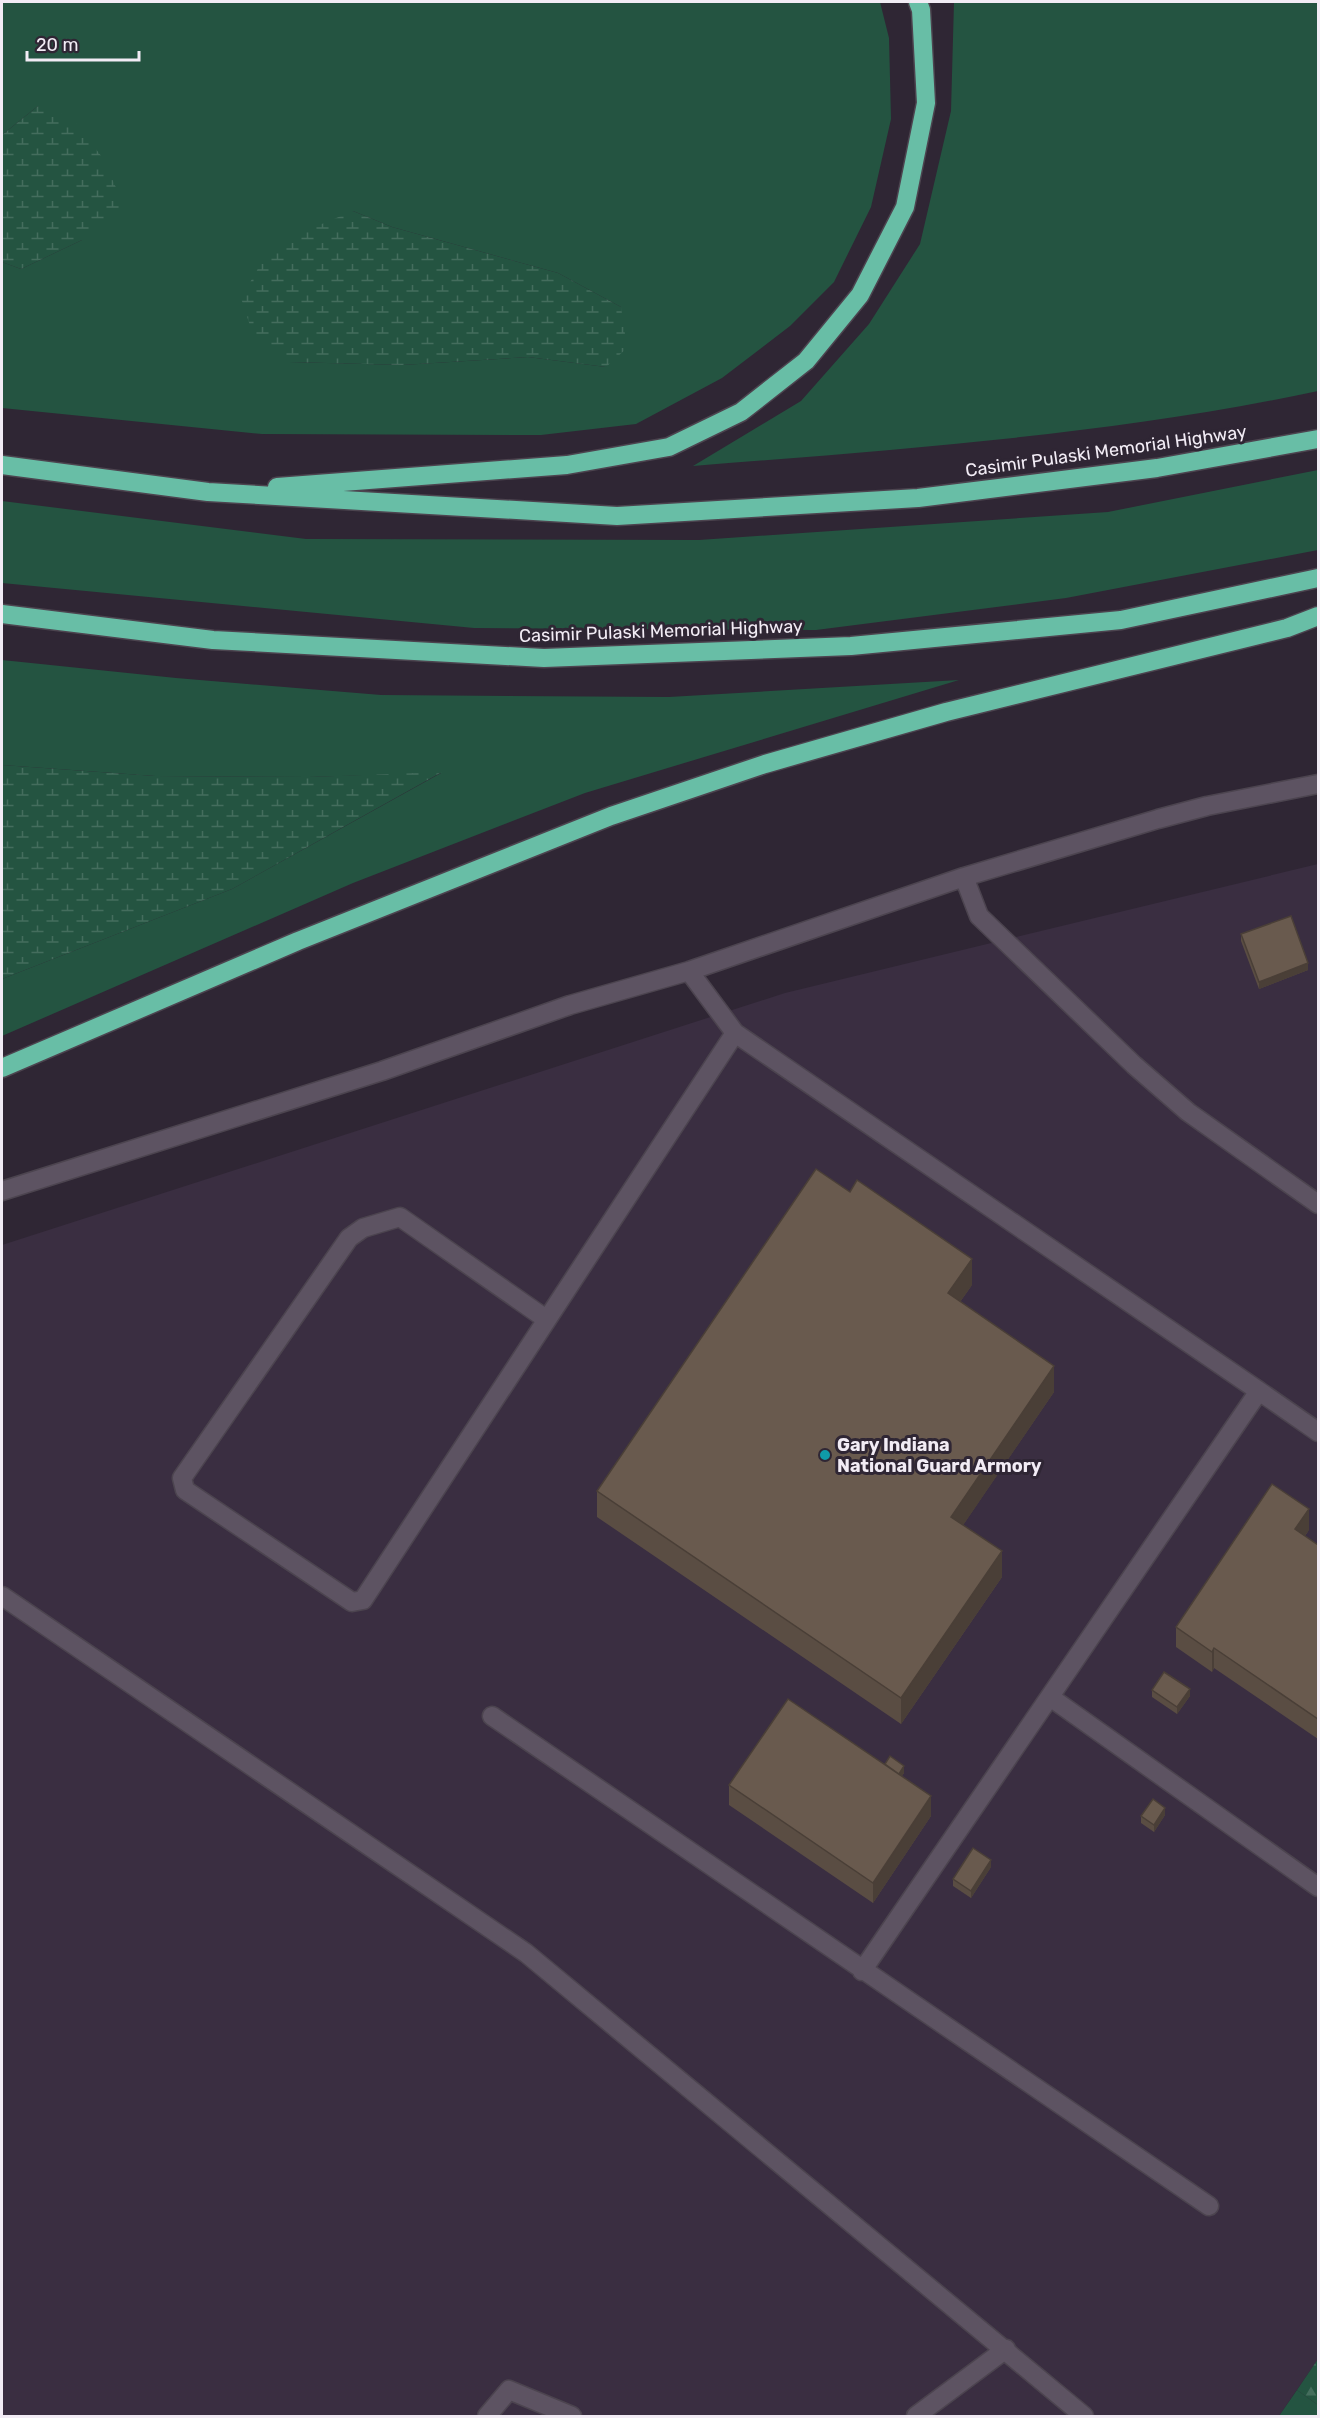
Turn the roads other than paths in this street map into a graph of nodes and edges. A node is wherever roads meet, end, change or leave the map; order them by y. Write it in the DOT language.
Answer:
graph roads {
  1 [pos="918,2"];
  2 [pos="1318,440"];
  3 [pos="2,465"];
  4 [pos="208,492"];
  5 [pos="1318,578"];
  6 [pos="2,614"];
  7 [pos="1318,616"];
  8 [pos="1318,784"];
  9 [pos="964,877"];
  10 [pos="689,971"];
  11 [pos="735,1033"];
  12 [pos="2,1068"];
  13 [pos="2,1191"];
  14 [pos="1318,1204"];
  15 [pos="546,1319"];
  16 [pos="1259,1391"];
  17 [pos="1318,1432"];
  18 [pos="2,1596"];
  19 [pos="1050,1697"];
  20 [pos="492,1716"];
  21 [pos="1318,1887"];
  22 [pos="862,1971"];
  23 [pos="1209,2206"];
  24 [pos="1006,2349"];
  25 [pos="487,2416"];
  26 [pos="572,2416"];
  27 [pos="916,2416"];
  28 [pos="1084,2416"];
  1 -- 4 [label="highway"];
  2 -- 4 [label="highway, Casimir Pulaski Memorial Highway"];
  3 -- 4 [label="highway, Casimir Pulaski Memorial Highway"];
  5 -- 6 [label="highway, Casimir Pulaski Memorial Highway"];
  7 -- 12 [label="highway"];
  8 -- 9 [label="lane"];
  9 -- 10 [label="lane"];
  9 -- 14 [label="lane"];
  10 -- 11 [label="lane"];
  10 -- 13 [label="lane"];
  11 -- 15 [label="lane"];
  11 -- 16 [label="lane"];
  15 -- 15 [label="lane"];
  16 -- 17 [label="lane"];
  16 -- 19 [label="lane"];
  18 -- 24 [label="lane"];
  19 -- 21 [label="lane"];
  19 -- 22 [label="lane"];
  20 -- 22 [label="lane"];
  22 -- 23 [label="lane"];
  24 -- 27 [label="lane"];
  24 -- 28 [label="lane"];
  25 -- 26 [label="lane"];
}
